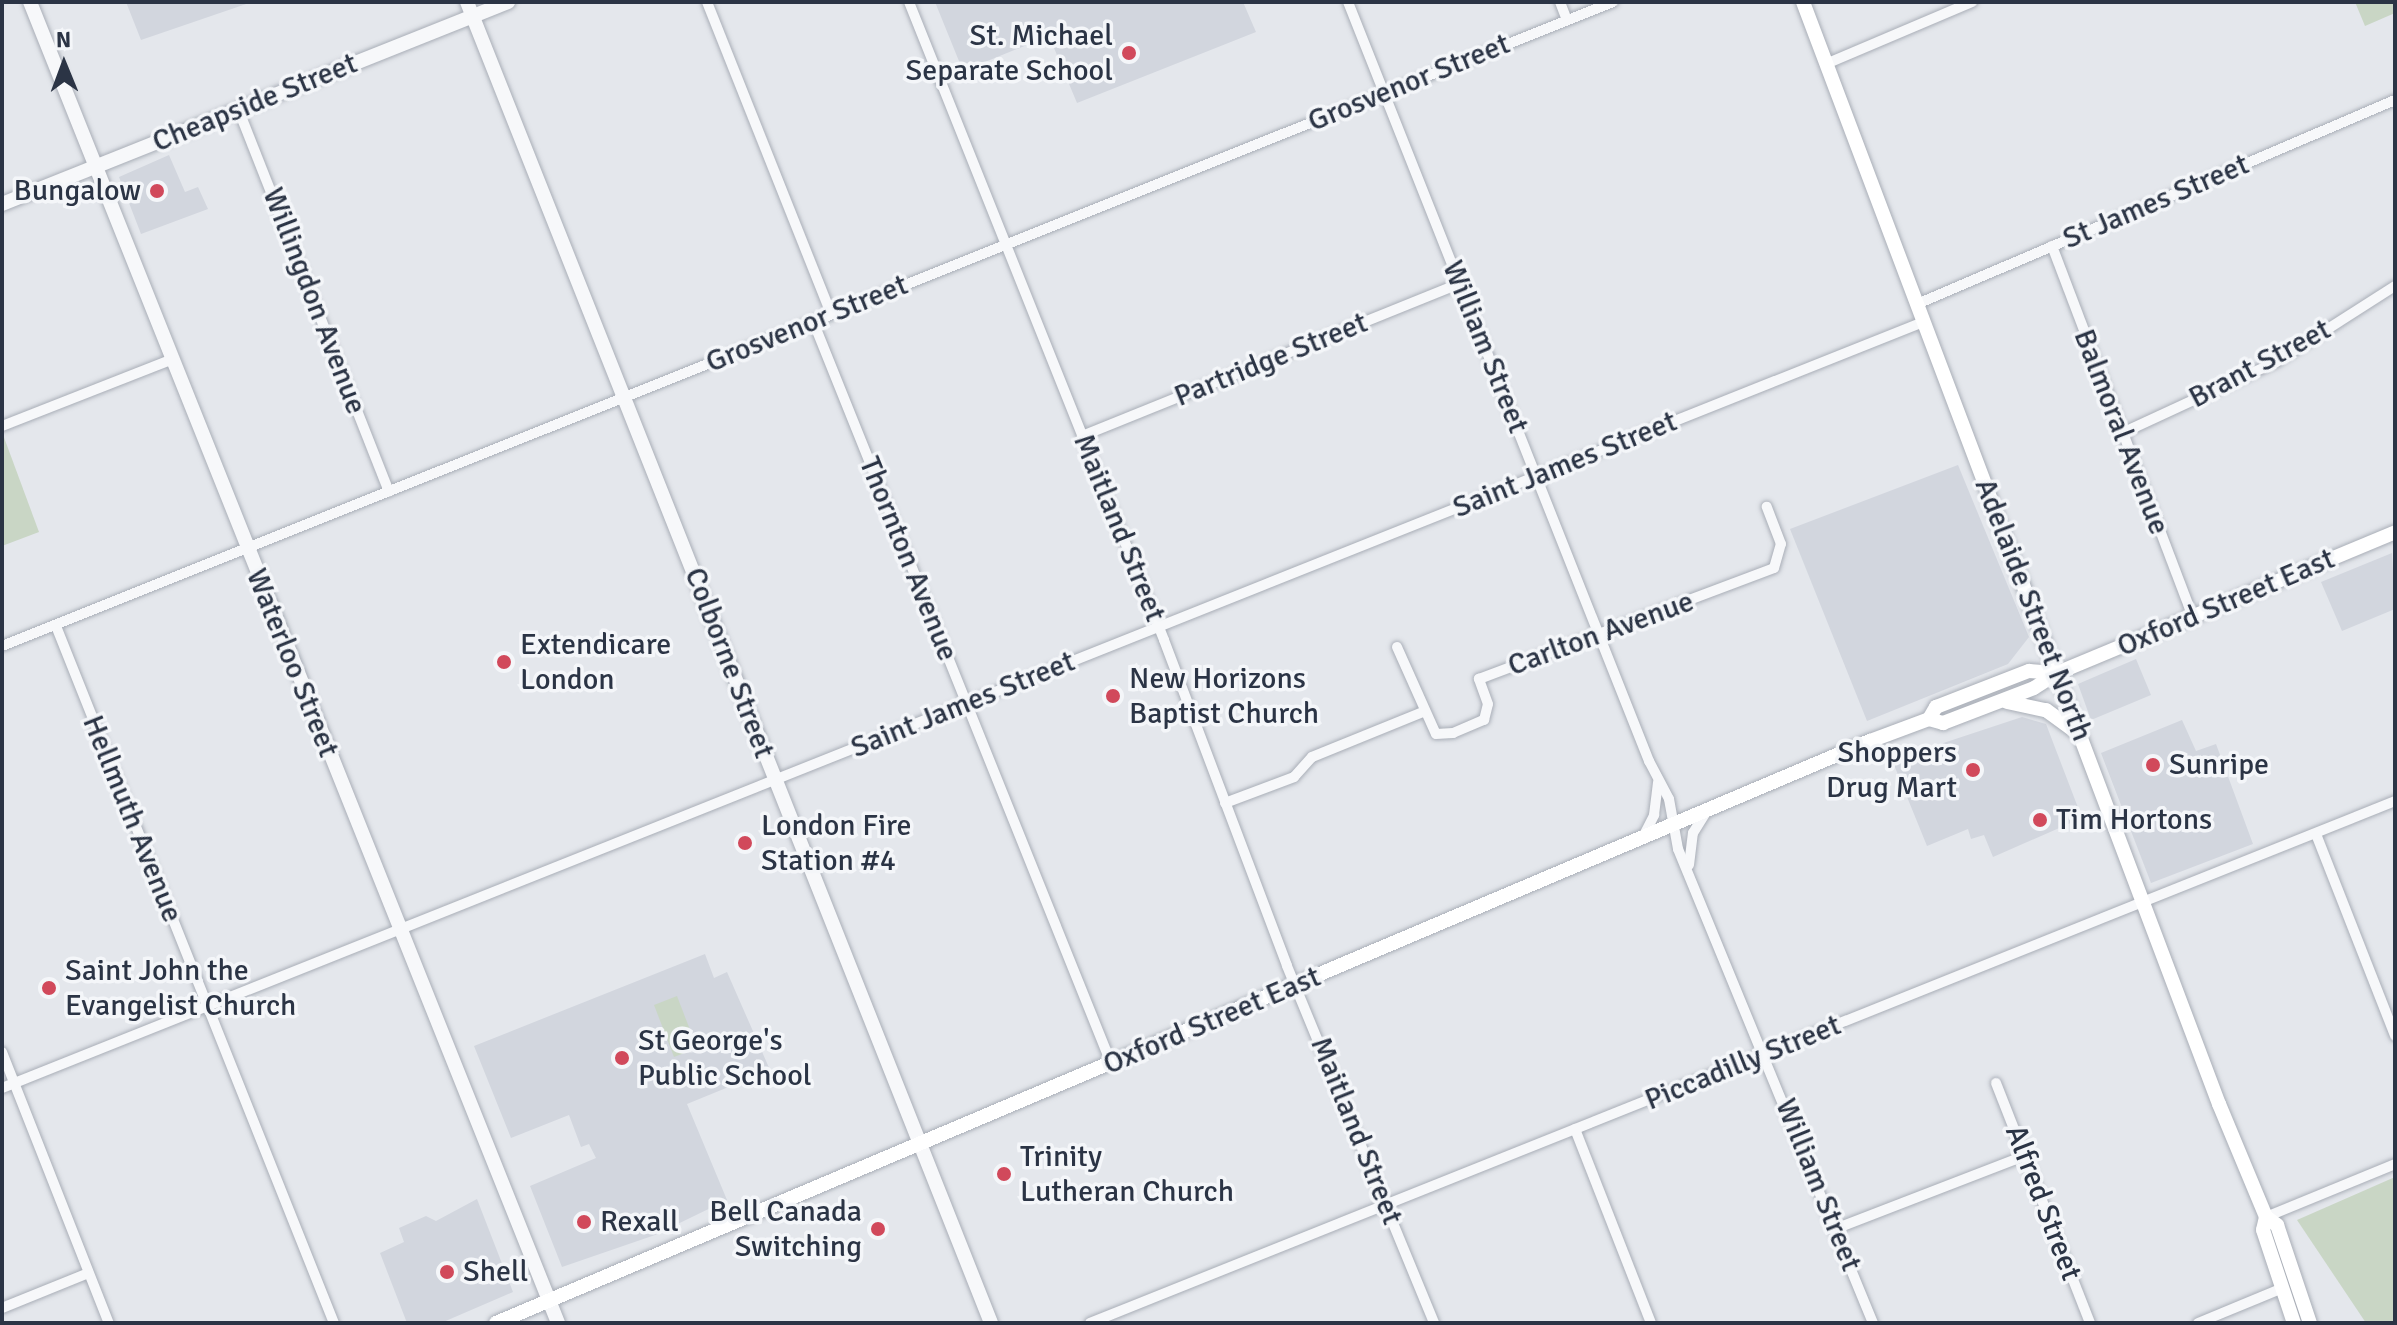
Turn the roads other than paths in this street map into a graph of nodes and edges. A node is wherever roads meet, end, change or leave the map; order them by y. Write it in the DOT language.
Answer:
graph roads {
  1 [pos="30,2"];
  2 [pos="508,2"];
  3 [pos="707,2"];
  4 [pos="909,2"];
  5 [pos="1348,2"];
  6 [pos="1560,2"];
  7 [pos="1613,2"];
  8 [pos="1803,2"];
  9 [pos="1972,2"];
  10 [pos="470,9"];
  11 [pos="1567,20"];
  12 [pos="1826,64"];
  13 [pos="1384,92"];
  14 [pos="2395,100"];
  15 [pos="239,111"];
  16 [pos="94,167"];
  17 [pos="2,204"];
  18 [pos="1005,244"];
  19 [pos="2052,246"];
  20 [pos="1460,283"];
  21 [pos="2395,286"];
  22 [pos="1917,304"];
  23 [pos="831,314"];
  24 [pos="813,321"];
  25 [pos="1923,322"];
  26 [pos="170,360"];
  27 [pos="625,397"];
  28 [pos="2,426"];
  29 [pos="2120,434"];
  30 [pos="1082,436"];
  31 [pos="1537,476"];
  32 [pos="389,492"];
  33 [pos="1767,507"];
  34 [pos="2395,532"];
  35 [pos="246,549"];
  36 [pos="2193,617"];
  37 [pos="56,626"];
  38 [pos="1158,626"];
  39 [pos="1600,634"];
  40 [pos="2,646"];
  41 [pos="1397,647"];
  42 [pos="2057,673"];
  43 [pos="1998,702"];
  44 [pos="966,703"];
  45 [pos="1423,712"];
  46 [pos="1929,719"];
  47 [pos="2081,736"];
  48 [pos="775,781"];
  49 [pos="1658,782"];
  50 [pos="2395,801"];
  51 [pos="1225,803"];
  52 [pos="1706,812"];
  53 [pos="1675,825"];
  54 [pos="2316,834"];
  55 [pos="1642,839"];
  56 [pos="1689,865"];
  57 [pos="2144,901"];
  58 [pos="399,928"];
  59 [pos="1296,985"];
  60 [pos="206,1007"];
  61 [pos="2395,1036"];
  62 [pos="2,1052"];
  63 [pos="1766,1055"];
  64 [pos="1111,1063"];
  65 [pos="14,1083"];
  66 [pos="1996,1083"];
  67 [pos="2,1088"];
  68 [pos="1575,1129"];
  69 [pos="919,1144"];
  70 [pos="2024,1156"];
  71 [pos="2395,1164"];
  72 [pos="1386,1205"];
  73 [pos="2266,1217"];
  74 [pos="1835,1229"];
  75 [pos="88,1273"];
  76 [pos="2283,1288"];
  77 [pos="548,1301"];
  78 [pos="2,1308"];
  79 [pos="109,1323"];
  80 [pos="334,1323"];
  81 [pos="496,1323"];
  82 [pos="558,1323"];
  83 [pos="991,1323"];
  84 [pos="1090,1323"];
  85 [pos="1434,1323"];
  86 [pos="1651,1323"];
  87 [pos="1873,1323"];
  88 [pos="2090,1323"];
  89 [pos="2198,1323"];
  90 [pos="2294,1323"];
  91 [pos="2310,1323"];
  1 -- 16 [label="street, Waterloo Street"];
  2 -- 10 [label="street, Cheapside Street"];
  3 -- 23 [label="street"];
  4 -- 18 [label="street, Maitland Street"];
  5 -- 13 [label="street, William Street"];
  6 -- 11 [label="street"];
  7 -- 11 [label="street, Grosvenor Street"];
  8 -- 12 [label="main road, Adelaide Street North"];
  9 -- 12 [label="street"];
  10 -- 15 [label="street, Cheapside Street"];
  10 -- 27 [label="street, Colborne Street"];
  11 -- 13 [label="street, Grosvenor Street"];
  12 -- 22 [label="main road, Adelaide Street North"];
  13 -- 18 [label="street, Grosvenor Street"];
  13 -- 20 [label="street, William Street"];
  14 -- 19 [label="street, St James Street"];
  15 -- 16 [label="street, Cheapside Street"];
  15 -- 32 [label="street, Willingdon Avenue"];
  16 -- 17 [label="street, Cheapside Street"];
  16 -- 26 [label="street, Waterloo Street"];
  18 -- 23 [label="street, Grosvenor Street"];
  18 -- 30 [label="street, Maitland Street"];
  19 -- 22 [label="street, St James Street"];
  19 -- 29 [label="street, Balmoral Avenue"];
  20 -- 30 [label="street, Partridge Street"];
  20 -- 31 [label="street, William Street"];
  21 -- 29 [label="street, Brant Street"];
  22 -- 25 [label="main road, Adelaide Street North"];
  23 -- 24 [label="street, Grosvenor Street"];
  24 -- 27 [label="street, Grosvenor Street"];
  24 -- 44 [label="street, Thornton Avenue"];
  25 -- 31 [label="street, Saint James Street"];
  25 -- 42 [label="main road, Adelaide Street North"];
  26 -- 28 [label="street"];
  26 -- 35 [label="street, Waterloo Street"];
  27 -- 32 [label="street, Grosvenor Street"];
  27 -- 48 [label="street, Colborne Street"];
  29 -- 36 [label="street, Balmoral Avenue"];
  30 -- 38 [label="street, Maitland Street"];
  31 -- 38 [label="street, Saint James Street"];
  31 -- 39 [label="street, William Street"];
  32 -- 35 [label="street, Grosvenor Street"];
  33 -- 39 [label="street, Carlton Avenue"];
  34 -- 36 [label="main road, Oxford Street East"];
  35 -- 37 [label="street, Grosvenor Street"];
  35 -- 58 [label="street, Waterloo Street"];
  36 -- 42 [label="main road, Oxford Street East"];
  37 -- 40 [label="street, Grosvenor Street"];
  37 -- 60 [label="street, Hellmuth Avenue"];
  38 -- 44 [label="street, Saint James Street"];
  38 -- 51 [label="street, Maitland Street"];
  39 -- 45 [label="street, Carlton Avenue"];
  39 -- 49 [label="street, William Street"];
  41 -- 45 [label="street"];
  42 -- 43 [label="main road, Oxford Street East"];
  42 -- 46 [label="main road, Oxford Street East"];
  42 -- 47 [label="main road, Adelaide Street North"];
  43 -- 46 [label="main road, Oxford Street East"];
  43 -- 47 [label="main road"];
  44 -- 48 [label="street, Saint James Street"];
  44 -- 64 [label="street, Thornton Avenue"];
  45 -- 51 [label="street"];
  46 -- 52 [label="main road, Oxford Street East"];
  47 -- 57 [label="main road, Adelaide Street North"];
  48 -- 58 [label="street, Saint James Street"];
  48 -- 69 [label="street, Colborne Street"];
  49 -- 53 [label="street, William Street"];
  49 -- 55 [label="street"];
  50 -- 54 [label="street, Piccadilly Street"];
  51 -- 59 [label="street, Maitland Street"];
  52 -- 53 [label="main road, Oxford Street East"];
  52 -- 56 [label="street"];
  53 -- 55 [label="main road, Oxford Street East"];
  53 -- 56 [label="street, William Street"];
  54 -- 57 [label="street, Piccadilly Street"];
  54 -- 61 [label="street"];
  55 -- 59 [label="main road, Oxford Street East"];
  56 -- 63 [label="street, William Street"];
  57 -- 63 [label="street, Piccadilly Street"];
  57 -- 73 [label="main road, Adelaide Street North"];
  58 -- 60 [label="street, Saint James Street"];
  58 -- 77 [label="street, Waterloo Street"];
  59 -- 64 [label="main road, Oxford Street East"];
  59 -- 72 [label="street, Maitland Street"];
  60 -- 65 [label="street, Saint James Street"];
  60 -- 80 [label="street, Hellmuth Avenue"];
  62 -- 65 [label="street"];
  63 -- 68 [label="street, Piccadilly Street"];
  63 -- 74 [label="street, William Street"];
  64 -- 69 [label="main road, Oxford Street East"];
  65 -- 67 [label="street, Saint James Street"];
  65 -- 75 [label="street"];
  66 -- 70 [label="street, Alfred Street"];
  68 -- 72 [label="street, Piccadilly Street"];
  68 -- 86 [label="street"];
  69 -- 77 [label="main road, Oxford Street East"];
  69 -- 83 [label="street, Colborne Street"];
  70 -- 74 [label="street"];
  70 -- 88 [label="street, Alfred Street"];
  71 -- 73 [label="street"];
  72 -- 84 [label="street, Piccadilly Street"];
  72 -- 85 [label="street, Maitland Street"];
  73 -- 76 [label="main road, Adelaide Street North"];
  73 -- 91 [label="main road, Adelaide Street North"];
  74 -- 87 [label="street, William Street"];
  75 -- 78 [label="street"];
  75 -- 79 [label="street"];
  76 -- 89 [label="street"];
  76 -- 90 [label="main road, Adelaide Street North"];
  77 -- 81 [label="main road, Oxford Street East"];
  77 -- 82 [label="street, Waterloo Street"];
}
